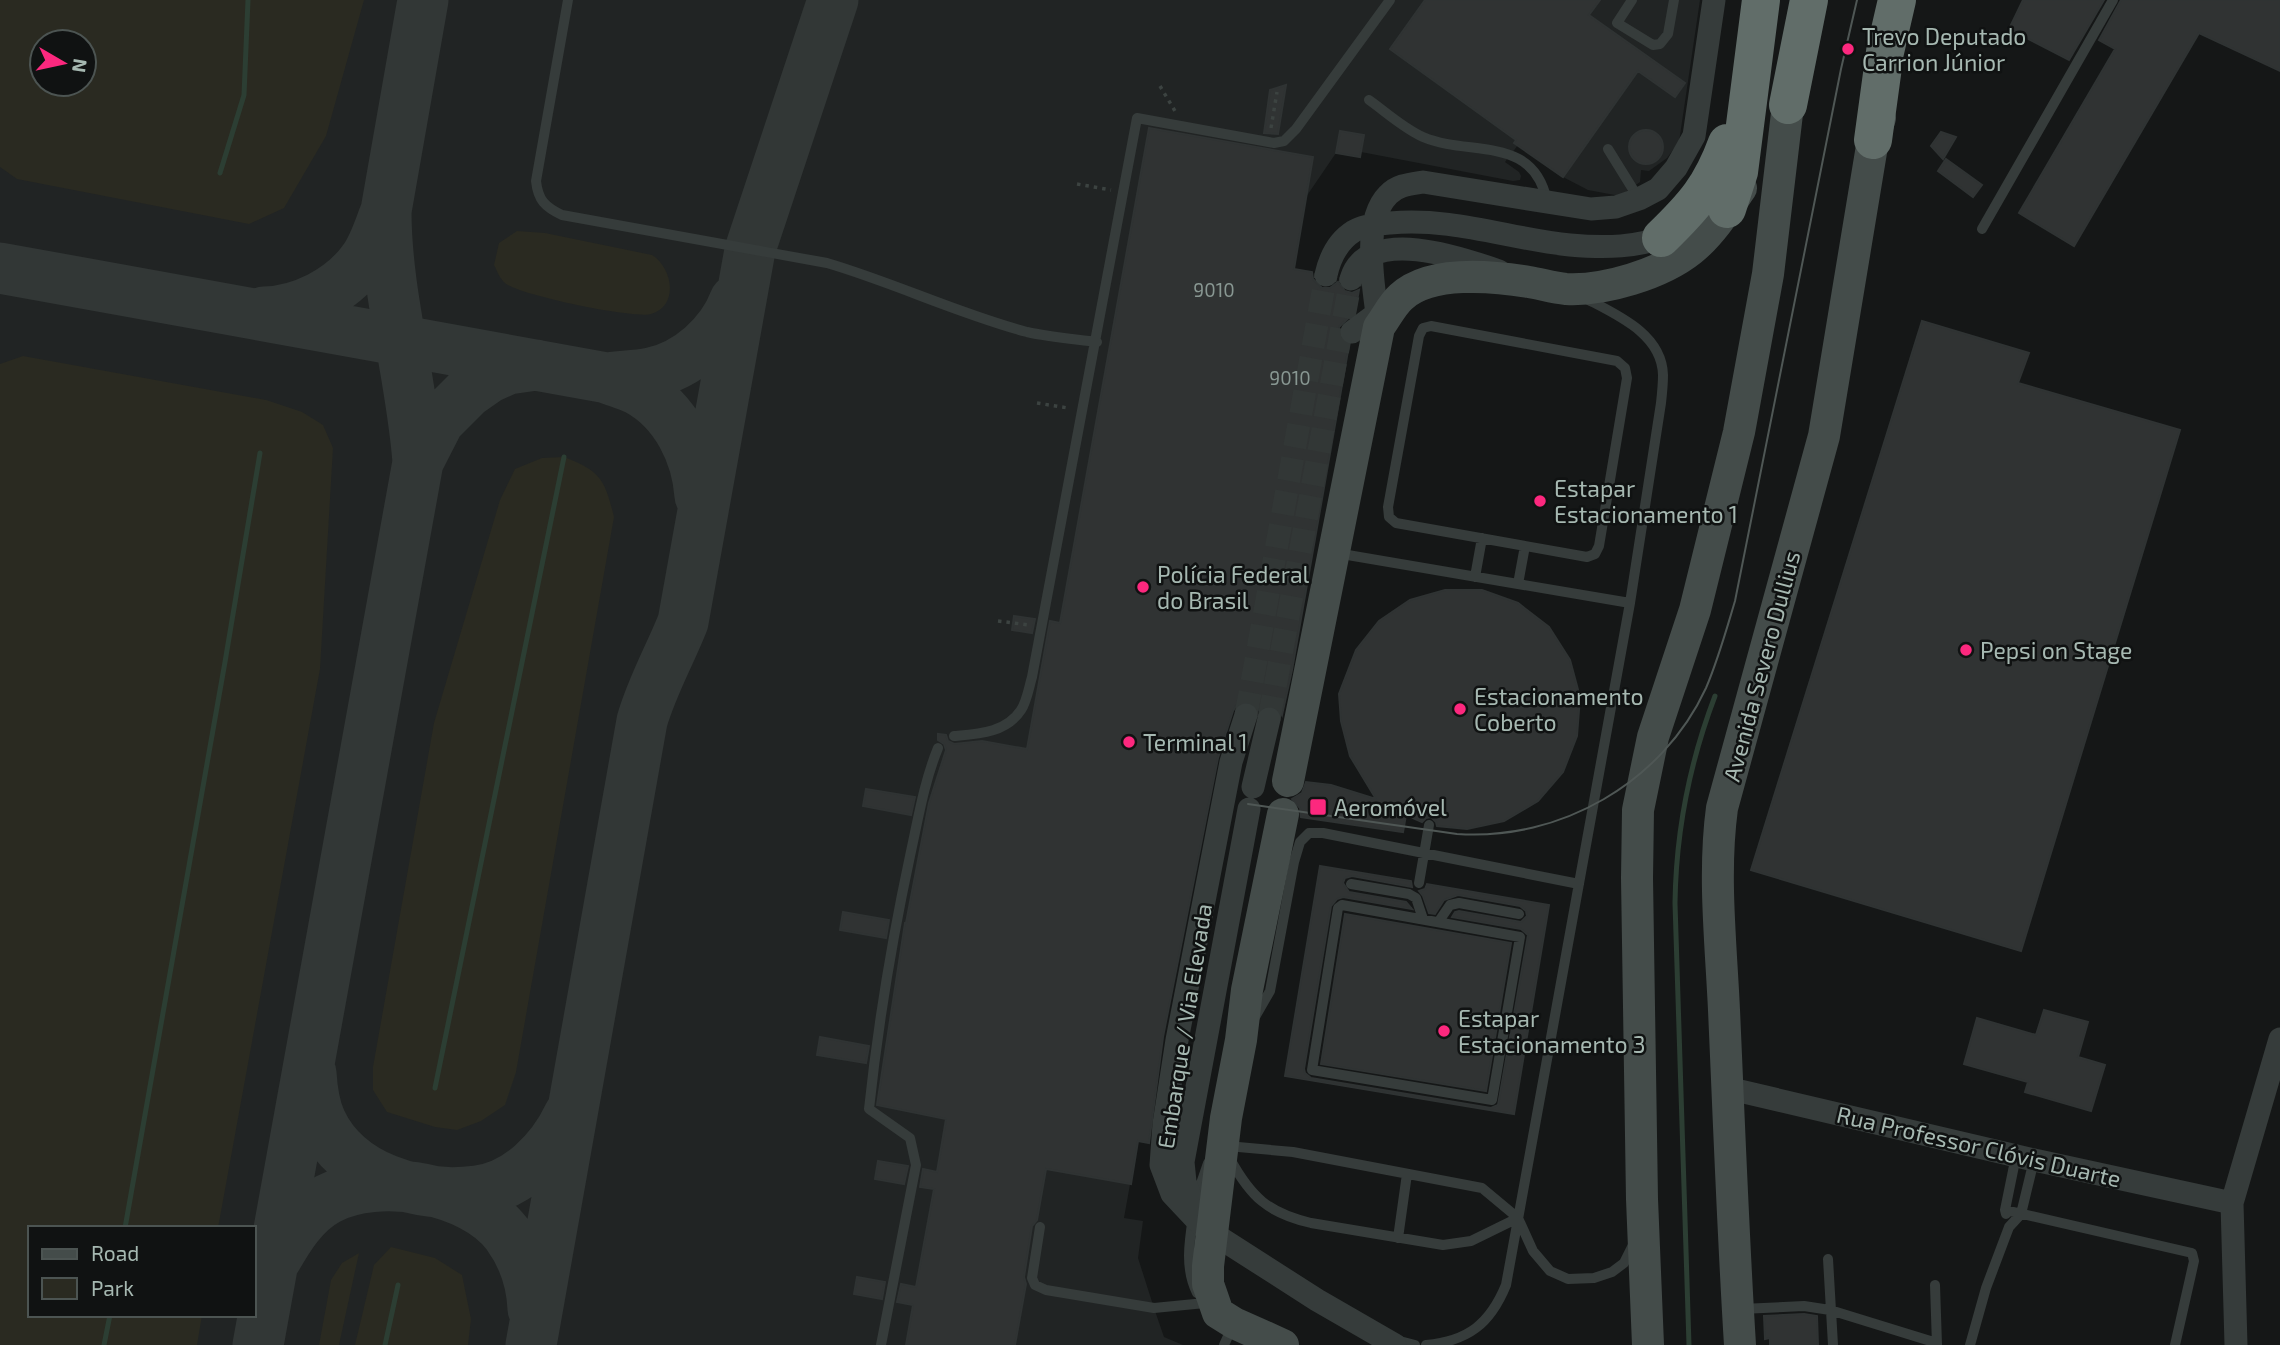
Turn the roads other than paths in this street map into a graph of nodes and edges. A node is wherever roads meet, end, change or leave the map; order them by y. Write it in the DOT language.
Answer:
graph roads {
  1 [pos="568,0"];
  2 [pos="1390,0"];
  3 [pos="1632,0"];
  4 [pos="1674,0"];
  5 [pos="1714,0"];
  6 [pos="1761,0"];
  7 [pos="1789,0"];
  8 [pos="1809,0"];
  9 [pos="1897,0"];
  10 [pos="1917,0"];
  11 [pos="2113,0"];
  12 [pos="1752,75"];
  13 [pos="1369,100"];
  14 [pos="1788,105"];
  15 [pos="1874,140"];
  16 [pos="1608,149"];
  17 [pos="1639,200"];
  18 [pos="1547,202"];
  19 [pos="1727,209"];
  20 [pos="1982,229"];
  21 [pos="1661,238"];
  22 [pos="1372,253"];
  23 [pos="1326,275"];
  24 [pos="1351,279"];
  25 [pos="1526,282"];
  26 [pos="1566,289"];
  27 [pos="1377,317"];
  28 [pos="1097,342"];
  29 [pos="1482,538"];
  30 [pos="1525,546"];
  31 [pos="1333,552"];
  32 [pos="1480,578"];
  33 [pos="1518,584"];
  34 [pos="1482,590"];
  35 [pos="1630,603"];
  36 [pos="1245,715"];
  37 [pos="1269,719"];
  38 [pos="954,736"];
  39 [pos="938,747"];
  40 [pos="1288,781"];
  41 [pos="1283,814"];
  42 [pos="1429,825"];
  43 [pos="1425,852"];
  44 [pos="1419,883"];
  45 [pos="1351,884"];
  46 [pos="1578,884"];
  47 [pos="1519,914"];
  48 [pos="1423,919"];
  49 [pos="1439,921"];
  50 [pos="2280,1039"];
  51 [pos="1241,1040"];
  52 [pos="1727,1088"];
  53 [pos="1224,1132"];
  54 [pos="2025,1158"];
  55 [pos="1407,1174"];
  56 [pos="1642,1199"];
  57 [pos="2232,1203"];
  58 [pos="1194,1206"];
  59 [pos="2005,1210"];
  60 [pos="2021,1214"];
  61 [pos="1518,1218"];
  62 [pos="1040,1227"];
  63 [pos="2009,1227"];
  64 [pos="1398,1238"];
  65 [pos="1828,1259"];
  66 [pos="1935,1285"];
  67 [pos="1738,1309"];
  68 [pos="1830,1310"];
  69 [pos="1220,1321"];
  70 [pos="1386,1340"];
  71 [pos="1937,1344"];
  72 [pos="881,1345"];
  73 [pos="1283,1345"];
  74 [pos="1415,1345"];
  75 [pos="1426,1345"];
  76 [pos="1648,1345"];
  77 [pos="1740,1345"];
  78 [pos="1833,1345"];
  79 [pos="1969,1345"];
  80 [pos="2175,1345"];
  81 [pos="2236,1345"];
  1 -- 28 [label="lane"];
  2 -- 28 [label="lane"];
  3 -- 4 [label="lane"];
  5 -- 17 [label="street"];
  6 -- 12 [label="highway"];
  7 -- 14 [label="highway"];
  8 -- 14 [label="highway"];
  9 -- 15 [label="highway"];
  10 -- 15 [label="main road, Avenida Severo Dullius"];
  11 -- 20 [label="lane"];
  12 -- 19 [label="highway"];
  12 -- 21 [label="highway"];
  13 -- 18 [label="lane"];
  14 -- 19 [label="main road"];
  14 -- 56 [label="main road"];
  15 -- 52 [label="main road, Avenida Severo Dullius"];
  16 -- 17 [label="lane"];
  17 -- 18 [label="street"];
  18 -- 22 [label="street"];
  19 -- 21 [label="street"];
  19 -- 26 [label="main road"];
  21 -- 23 [label="street"];
  22 -- 24 [label="street"];
  22 -- 25 [label="street"];
  22 -- 27 [label="street"];
  25 -- 26 [label="main road"];
  25 -- 27 [label="main road"];
  26 -- 35 [label="lane"];
  27 -- 31 [label="main road"];
  28 -- 38 [label="lane"];
  29 -- 30 [label="lane"];
  29 -- 30 [label="lane"];
  29 -- 32 [label="lane"];
  30 -- 33 [label="lane"];
  31 -- 32 [label="lane"];
  31 -- 40 [label="main road"];
  32 -- 33 [label="lane"];
  32 -- 34 [label="lane"];
  33 -- 35 [label="lane"];
  35 -- 46 [label="lane"];
  36 -- 70 [label="street, Embarque / Via Elevada"];
  37 -- 58 [label="street"];
  39 -- 72 [label="lane"];
  41 -- 51 [label="main road"];
  42 -- 43 [label="lane"];
  43 -- 44 [label="lane"];
  43 -- 46 [label="lane"];
  43 -- 51 [label="lane"];
  45 -- 48 [label="lane"];
  46 -- 61 [label="lane"];
  47 -- 49 [label="lane"];
  48 -- 49 [label="lane"];
  48 -- 49 [label="lane"];
  50 -- 57 [label="street"];
  51 -- 53 [label="main road"];
  52 -- 54 [label="street, Rua Professor Clóvis Duarte"];
  52 -- 67 [label="main road, Avenida Severo Dullius"];
  53 -- 55 [label="lane"];
  53 -- 58 [label="lane"];
  53 -- 64 [label="lane"];
  53 -- 69 [label="main road"];
  54 -- 57 [label="street, Rua Professor Clóvis Duarte"];
  54 -- 59 [label="lane"];
  54 -- 60 [label="lane"];
  55 -- 61 [label="lane"];
  55 -- 64 [label="lane"];
  56 -- 61 [label="lane"];
  56 -- 76 [label="main road"];
  57 -- 81 [label="street"];
  58 -- 69 [label="lane"];
  59 -- 60 [label="lane"];
  59 -- 63 [label="lane"];
  60 -- 63 [label="lane"];
  60 -- 80 [label="lane"];
  61 -- 64 [label="lane"];
  61 -- 75 [label="lane"];
  62 -- 69 [label="lane"];
  63 -- 79 [label="lane"];
  65 -- 68 [label="lane"];
  66 -- 71 [label="lane"];
  67 -- 68 [label="lane"];
  67 -- 77 [label="main road, Avenida Severo Dullius"];
  68 -- 71 [label="lane"];
  68 -- 78 [label="lane"];
  69 -- 73 [label="main road"];
  70 -- 74 [label="lane"];
}
